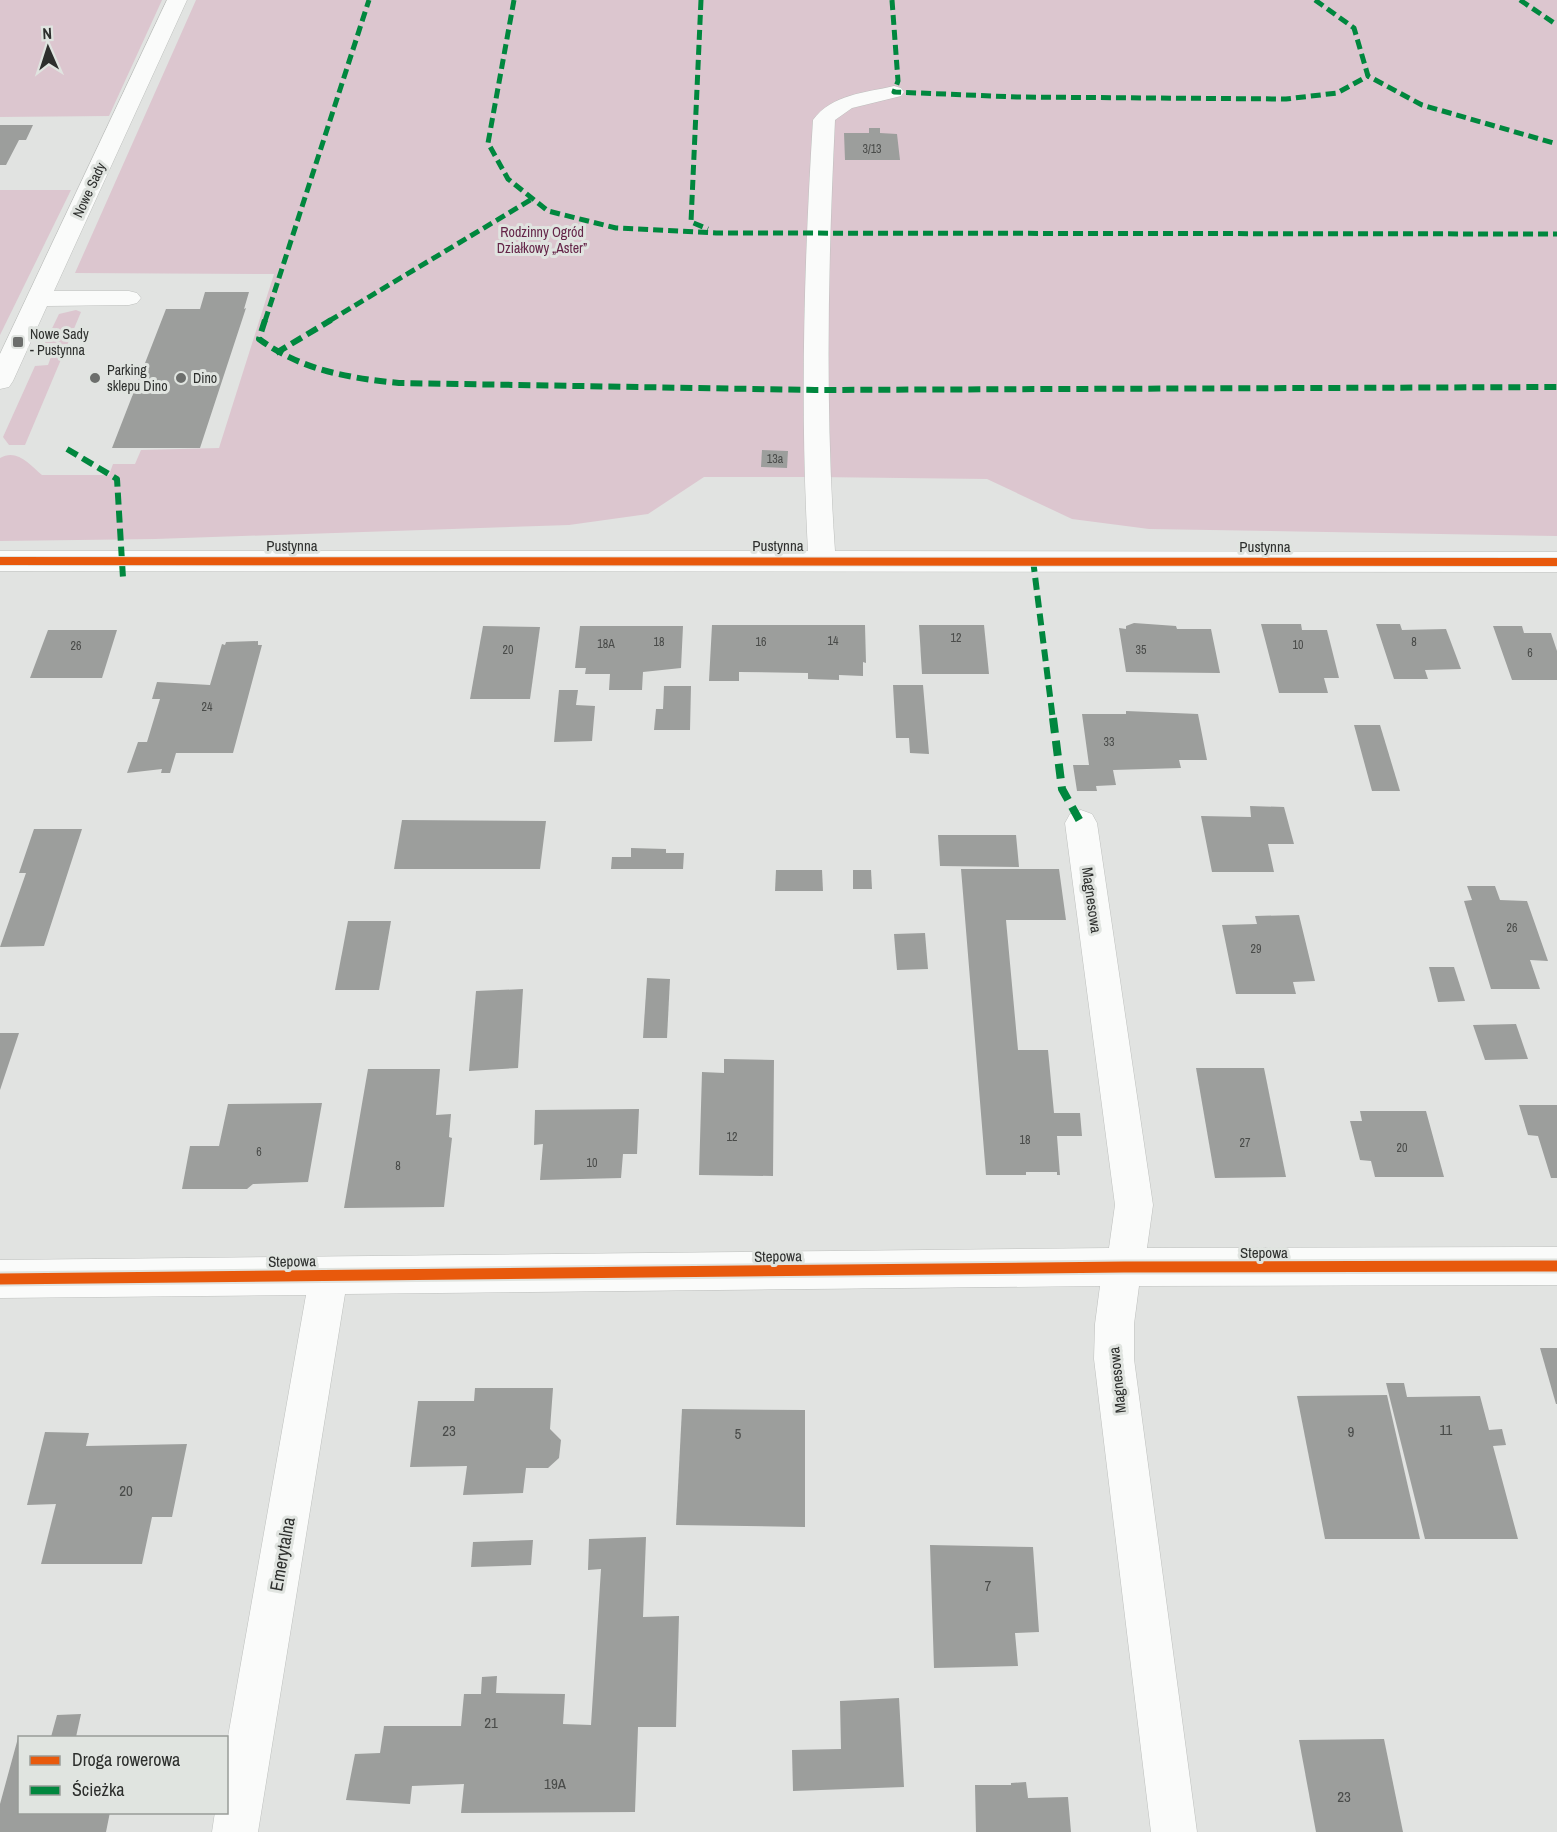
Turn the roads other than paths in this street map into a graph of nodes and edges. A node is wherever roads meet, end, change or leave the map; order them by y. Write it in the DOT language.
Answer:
graph roads {
  1 [pos="177,0"];
  2 [pos="894,92"];
  3 [pos="129,298"];
  4 [pos="38,300"];
  5 [pos="0,381"];
  6 [pos="822,560"];
  7 [pos="0,561"];
  8 [pos="1557,562"];
  9 [pos="1081,823"];
  10 [pos="1557,1266"];
  11 [pos="1124,1267"];
  12 [pos="329,1275"];
  13 [pos="0,1279"];
  14 [pos="235,1832"];
  15 [pos="1174,1832"];
  1 -- 4 [label="street, Nowe Sady"];
  2 -- 6 [label="street"];
  3 -- 4 [label="street"];
  4 -- 5 [label="street, Nowe Sady"];
  6 -- 7 [label="street, Pustynna"];
  6 -- 8 [label="street, Pustynna"];
  9 -- 11 [label="street, Magnesowa"];
  10 -- 11 [label="street, Stepowa"];
  11 -- 12 [label="street, Stepowa"];
  11 -- 15 [label="street, Magnesowa"];
  12 -- 13 [label="street, Stepowa"];
  12 -- 14 [label="street, Emerytalna"];
}
